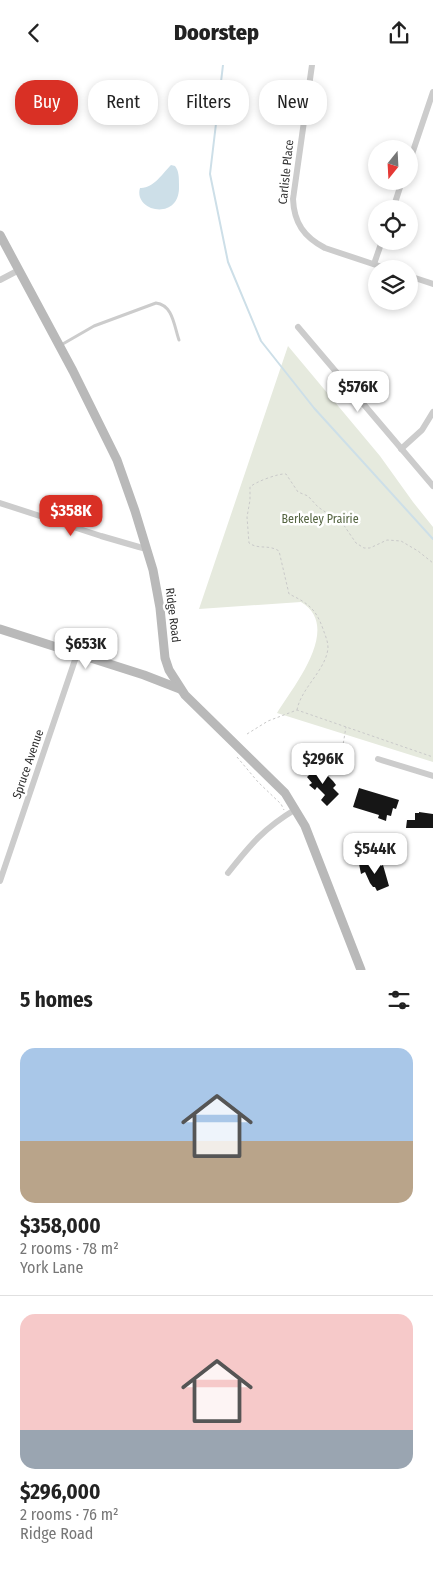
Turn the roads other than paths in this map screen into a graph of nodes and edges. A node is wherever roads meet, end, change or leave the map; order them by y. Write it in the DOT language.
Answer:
graph roads {
  1 [pos="312,65"];
  2 [pos="433,92"];
  3 [pos="417,140"];
  4 [pos="0,235"];
  5 [pos="368,262"];
  6 [pos="19,270"];
  7 [pos="418,279"];
  8 [pos="0,280"];
  9 [pos="433,284"];
  10 [pos="298,327"];
  11 [pos="179,340"];
  12 [pos="60,346"];
  13 [pos="433,412"];
  14 [pos="402,449"];
  15 [pos="433,487"];
  16 [pos="0,503"];
  17 [pos="147,549"];
  18 [pos="0,629"];
  19 [pos="77,654"];
  20 [pos="180,689"];
  21 [pos="378,759"];
  22 [pos="433,776"];
  23 [pos="296,809"];
  24 [pos="228,873"];
  25 [pos="0,881"];
  26 [pos="361,970"];
  1 -- 5 [label="street, Carlisle Place"];
  2 -- 3 [label="street"];
  4 -- 6 [label="street, Ridge Road"];
  6 -- 8 [label="street"];
  6 -- 12 [label="street, Ridge Road"];
  7 -- 9 [label="street"];
  10 -- 14 [label="street"];
  11 -- 12 [label="lane"];
  12 -- 17 [label="street, Ridge Road"];
  13 -- 14 [label="street"];
  14 -- 15 [label="street"];
  16 -- 17 [label="street"];
  17 -- 20 [label="street, Ridge Road"];
  18 -- 19 [label="street"];
  19 -- 20 [label="street"];
  19 -- 25 [label="street, Spruce Avenue"];
  20 -- 23 [label="street, Ridge Road"];
  21 -- 22 [label="street"];
  23 -- 24 [label="street"];
  23 -- 26 [label="street, Ridge Road"];
}
